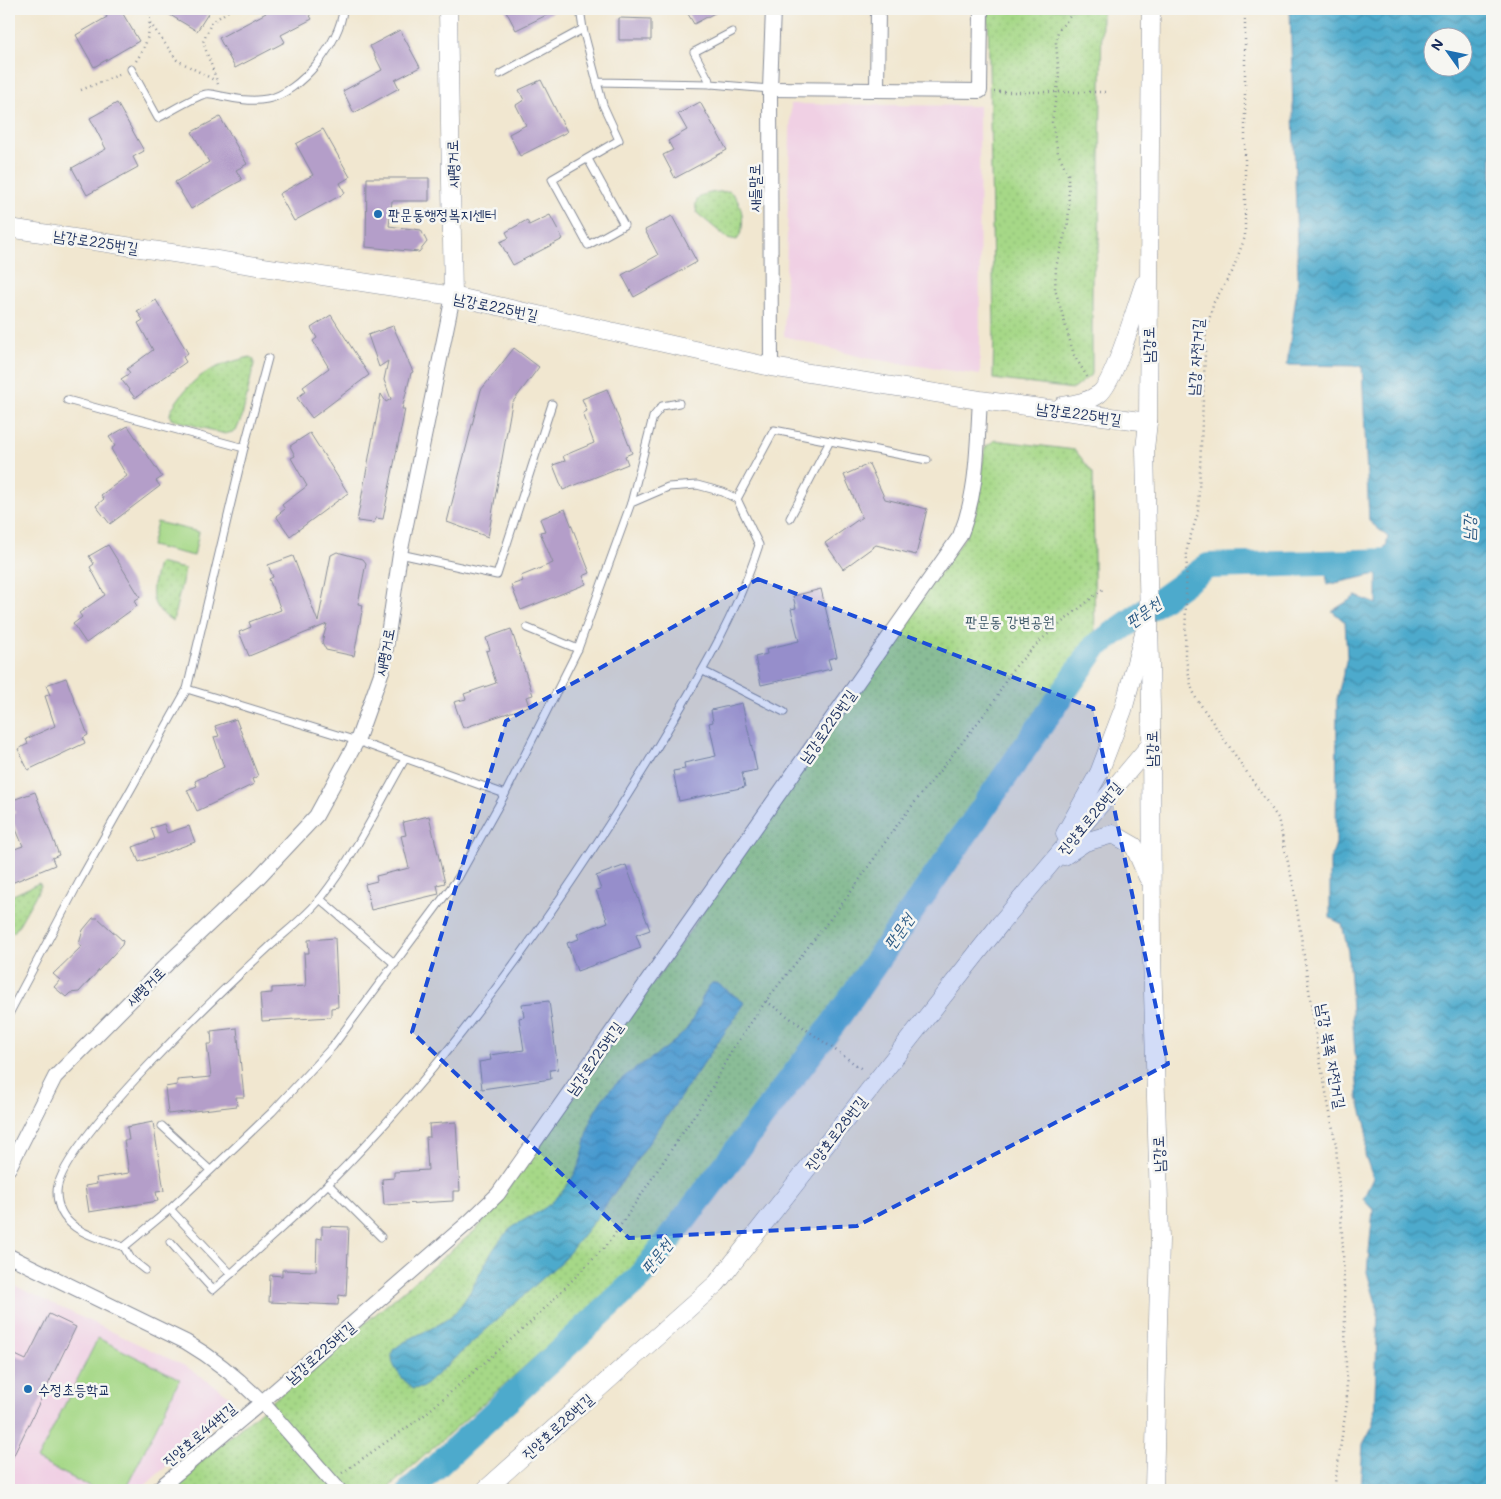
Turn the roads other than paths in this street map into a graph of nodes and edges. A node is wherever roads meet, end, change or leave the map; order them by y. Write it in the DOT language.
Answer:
graph roads {
  1 [pos="343,9"];
  2 [pos="448,9"];
  3 [pos="580,9"];
  4 [pos="773,9"];
  5 [pos="878,9"];
  6 [pos="981,9"];
  7 [pos="1151,9"];
  8 [pos="583,29"];
  9 [pos="732,32"];
  10 [pos="131,70"];
  11 [pos="500,74"];
  12 [pos="597,82"];
  13 [pos="711,84"];
  14 [pos="770,89"];
  15 [pos="877,89"];
  16 [pos="588,159"];
  17 [pos="9,228"];
  18 [pos="1149,271"];
  19 [pos="453,296"];
  20 [pos="268,358"];
  21 [pos="771,367"];
  22 [pos="67,400"];
  23 [pos="980,400"];
  24 [pos="679,402"];
  25 [pos="552,404"];
  26 [pos="1046,409"];
  27 [pos="1148,422"];
  28 [pos="830,441"];
  29 [pos="244,448"];
  30 [pos="927,460"];
  31 [pos="737,499"];
  32 [pos="631,503"];
  33 [pos="790,518"];
  34 [pos="400,554"];
  35 [pos="1149,614"];
  36 [pos="526,628"];
  37 [pos="578,648"];
  38 [pos="702,671"];
  39 [pos="187,689"];
  40 [pos="784,712"];
  41 [pos="357,741"];
  42 [pos="1151,744"];
  43 [pos="405,759"];
  44 [pos="505,794"];
  45 [pos="1047,868"];
  46 [pos="1152,886"];
  47 [pos="320,899"];
  48 [pos="395,964"];
  49 [pos="9,1014"];
  50 [pos="162,1126"];
  51 [pos="9,1168"];
  52 [pos="210,1170"];
  53 [pos="328,1184"];
  54 [pos="170,1209"];
  55 [pos="381,1237"];
  56 [pos="170,1242"];
  57 [pos="124,1247"];
  58 [pos="9,1256"];
  59 [pos="145,1270"];
  60 [pos="231,1274"];
  61 [pos="262,1402"];
  62 [pos="334,1486"];
  63 [pos="156,1490"];
  64 [pos="485,1490"];
  65 [pos="1154,1490"];
  1 -- 10 [label="lane"];
  2 -- 19 [label="street, 새평거로"];
  3 -- 8 [label="lane"];
  4 -- 14 [label="street, 새들말로"];
  5 -- 15 [label="street"];
  6 -- 15 [label="street"];
  7 -- 18 [label="street, 남강로"];
  8 -- 11 [label="lane"];
  8 -- 12 [label="lane"];
  9 -- 13 [label="lane"];
  12 -- 13 [label="lane"];
  12 -- 16 [label="lane"];
  13 -- 14 [label="lane"];
  14 -- 15 [label="street"];
  14 -- 21 [label="street, 새들말로"];
  16 -- 16 [label="lane"];
  17 -- 19 [label="street, 남강로225번길"];
  18 -- 26 [label="street"];
  18 -- 27 [label="street, 남강로"];
  19 -- 21 [label="street, 남강로225번길"];
  19 -- 34 [label="street, 새평거로"];
  20 -- 29 [label="lane"];
  21 -- 23 [label="street, 남강로225번길"];
  22 -- 29 [label="lane"];
  23 -- 26 [label="street, 남강로225번길"];
  23 -- 61 [label="street, 남강로225번길"];
  24 -- 32 [label="lane"];
  25 -- 34 [label="lane"];
  26 -- 27 [label="street, 남강로225번길"];
  27 -- 35 [label="street, 남강로"];
  28 -- 30 [label="lane"];
  28 -- 31 [label="lane"];
  28 -- 33 [label="lane"];
  29 -- 39 [label="lane"];
  31 -- 32 [label="lane"];
  31 -- 38 [label="lane"];
  32 -- 37 [label="lane"];
  34 -- 41 [label="street, 새평거로"];
  35 -- 42 [label="street, 남강로"];
  35 -- 45 [label="street"];
  36 -- 37 [label="lane"];
  37 -- 44 [label="lane"];
  38 -- 40 [label="lane"];
  38 -- 53 [label="lane"];
  39 -- 41 [label="lane"];
  39 -- 49 [label="lane"];
  41 -- 43 [label="lane"];
  41 -- 51 [label="street, 새평거로"];
  42 -- 45 [label="street, 진양호로28번길"];
  42 -- 46 [label="street, 남강로"];
  43 -- 44 [label="lane"];
  43 -- 47 [label="lane"];
  44 -- 48 [label="lane"];
  45 -- 46 [label="street"];
  45 -- 64 [label="street, 진양호로28번길"];
  46 -- 65 [label="street, 남강로"];
  47 -- 48 [label="lane"];
  47 -- 57 [label="lane"];
  48 -- 52 [label="lane"];
  50 -- 52 [label="lane"];
  52 -- 54 [label="lane"];
  53 -- 55 [label="lane"];
  53 -- 60 [label="lane"];
  54 -- 57 [label="lane"];
  54 -- 60 [label="lane"];
  56 -- 60 [label="lane"];
  57 -- 59 [label="lane"];
  58 -- 61 [label="street"];
  61 -- 62 [label="street"];
  61 -- 63 [label="street, 진양호로44번길"];
}
